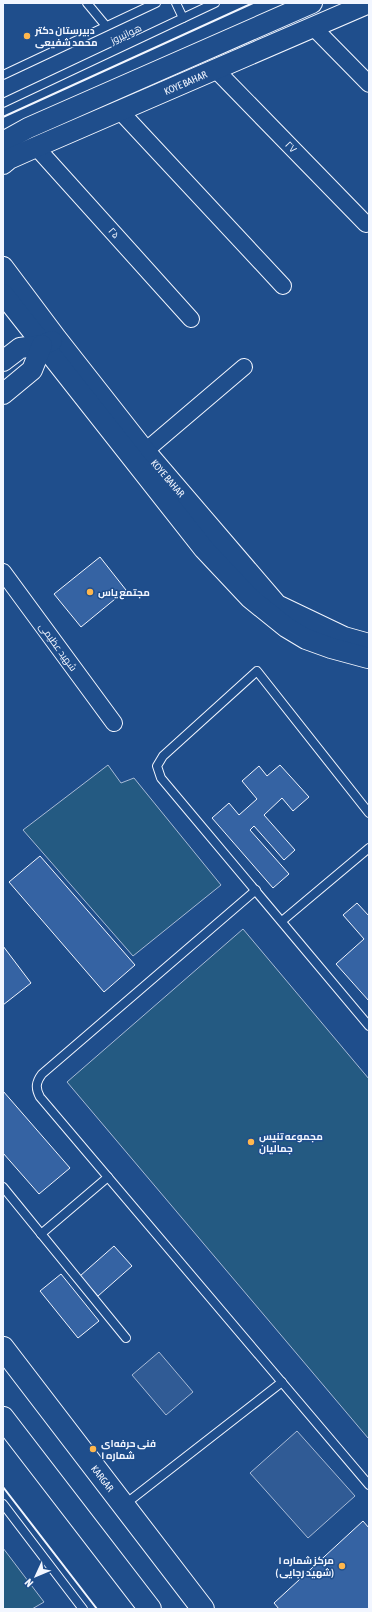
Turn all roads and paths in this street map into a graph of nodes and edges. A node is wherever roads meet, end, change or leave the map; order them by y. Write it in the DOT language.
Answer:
graph roads {
  1 [pos="87,3"];
  2 [pos="156,3"];
  3 [pos="176,3"];
  4 [pos="215,3"];
  5 [pos="312,3"];
  6 [pos="369,3"];
  7 [pos="183,18"];
  8 [pos="106,26"];
  9 [pos="313,27"];
  10 [pos="216,70"];
  11 [pos="3,75"];
  12 [pos="369,84"];
  13 [pos="3,103"];
  14 [pos="120,111"];
  15 [pos="3,142"];
  16 [pos="36,147"];
  17 [pos="3,164"];
  18 [pos="366,224"];
  19 [pos="3,267"];
  20 [pos="283,286"];
  21 [pos="3,294"];
  22 [pos="191,319"];
  23 [pos="49,342"];
  24 [pos="3,361"];
  25 [pos="244,367"];
  26 [pos="3,394"];
  27 [pos="139,456"];
  28 [pos="3,572"];
  29 [pos="369,644"];
  30 [pos="369,658"];
  31 [pos="114,723"];
  32 [pos="369,813"];
  33 [pos="369,848"];
  34 [pos="256,890"];
  35 [pos="282,921"];
  36 [pos="369,1026"];
  37 [pos="108,1177"];
  38 [pos="3,1187"];
  39 [pos="41,1234"];
  40 [pos="126,1338"];
  41 [pos="3,1348"];
  42 [pos="282,1382"];
  43 [pos="3,1418"];
  44 [pos="367,1480"];
  45 [pos="3,1504"];
  46 [pos="124,1505"];
  47 [pos="83,1609"];
  48 [pos="150,1609"];
  49 [pos="203,1609"];
  1 -- 8 [label="lane"];
  2 -- 8 [label="lane, هوانیروز"];
  3 -- 7 [label="lane"];
  4 -- 7 [label="lane, هوانیروز"];
  5 -- 15 [label="street"];
  6 -- 9 [label="street, KOYE BAHAR"];
  7 -- 13 [label="lane, هوانیروز"];
  8 -- 11 [label="lane, هوانیروز"];
  9 -- 10 [label="street, KOYE BAHAR"];
  9 -- 12 [label="street"];
  10 -- 14 [label="street, KOYE BAHAR"];
  10 -- 18 [label="street, ۲۷"];
  14 -- 16 [label="street, KOYE BAHAR"];
  14 -- 20 [label="street"];
  16 -- 17 [label="street, KOYE BAHAR"];
  16 -- 22 [label="street, ۲۵"];
  19 -- 23 [label="street, KOYE BAHAR"];
  21 -- 23 [label="street, KOYE BAHAR"];
  23 -- 24 [label="street"];
  23 -- 26 [label="street"];
  23 -- 27 [label="street, KOYE BAHAR"];
  25 -- 27 [label="street"];
  27 -- 29 [label="street, KOYE BAHAR"];
  27 -- 30 [label="street, KOYE BAHAR"];
  28 -- 31 [label="street, شهید عظیمی"];
  32 -- 34 [label="lane"];
  33 -- 35 [label="lane"];
  34 -- 35 [label="lane"];
  34 -- 37 [label="lane"];
  35 -- 36 [label="lane"];
  37 -- 39 [label="lane"];
  37 -- 42 [label="lane"];
  38 -- 39 [label="lane"];
  39 -- 40 [label="lane"];
  41 -- 46 [label="main road, KARGAR"];
  42 -- 44 [label="lane"];
  42 -- 46 [label="lane"];
  43 -- 48 [label="main road"];
  45 -- 47 [label="lane"];
  46 -- 49 [label="main road, KARGAR"];
}
